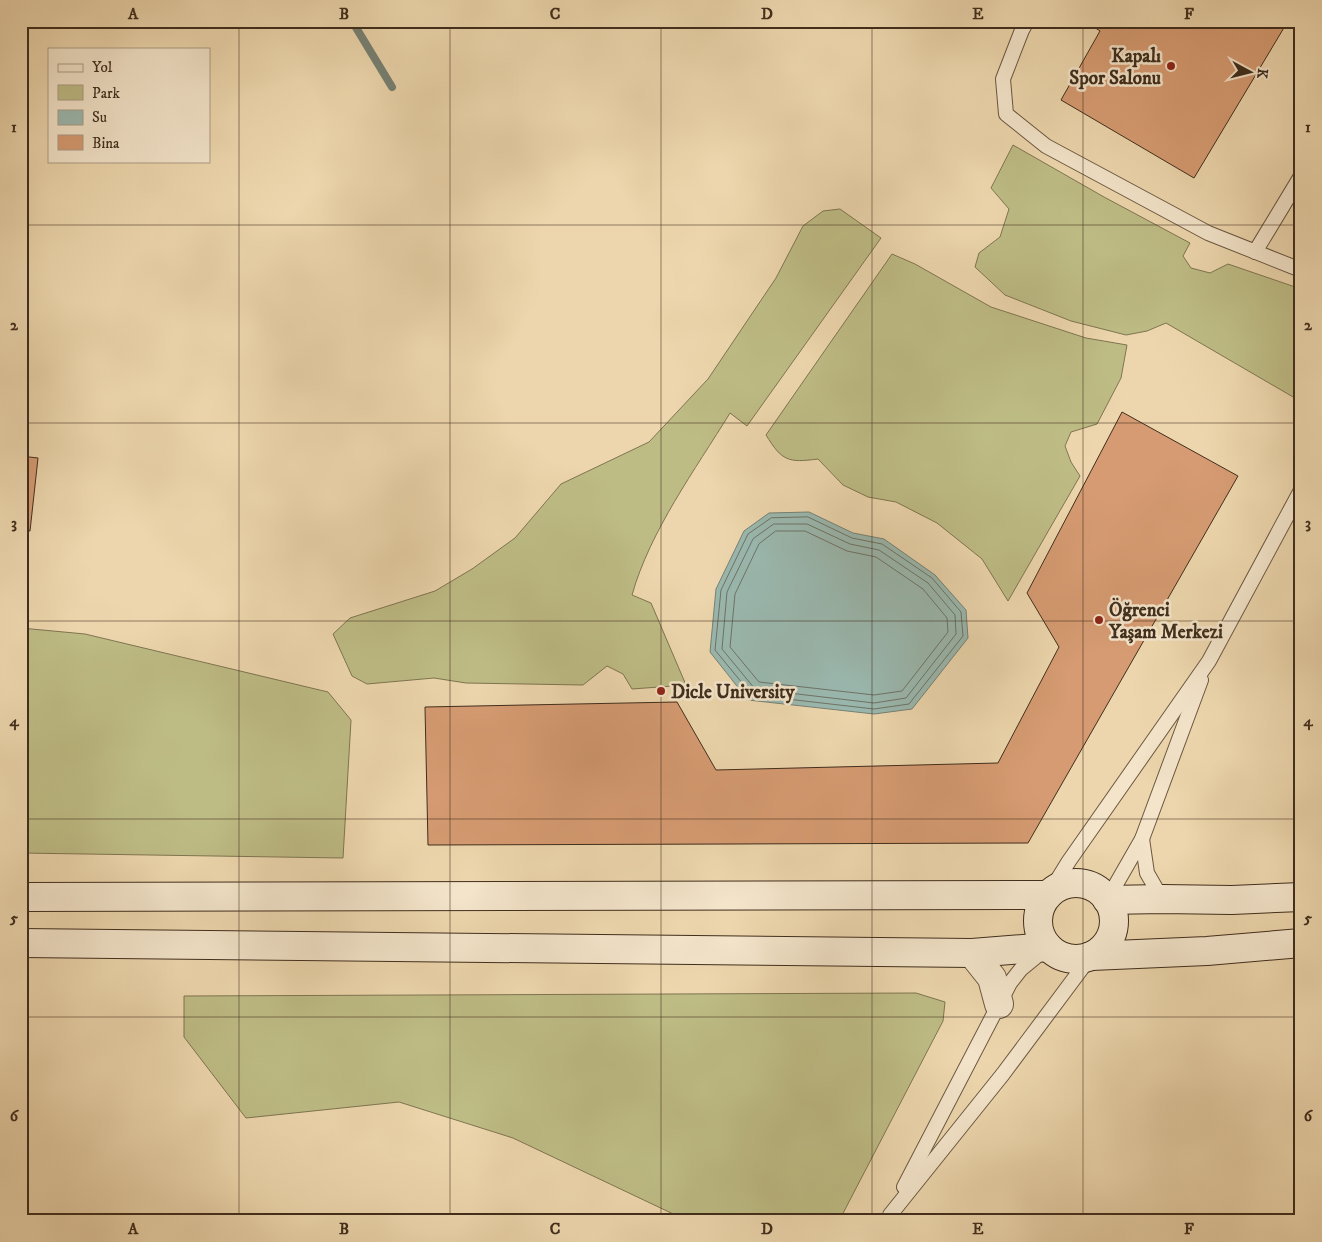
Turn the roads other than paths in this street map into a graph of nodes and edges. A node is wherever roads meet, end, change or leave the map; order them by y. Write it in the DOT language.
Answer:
graph roads {
  1 [pos="1027,21"];
  2 [pos="1301,176"];
  3 [pos="1255,252"];
  4 [pos="1301,270"];
  5 [pos="1301,490"];
  6 [pos="1209,660"];
  7 [pos="1142,839"];
  8 [pos="1048,895"];
  9 [pos="21,897"];
  10 [pos="1301,897"];
  11 [pos="1162,899"];
  12 [pos="1107,900"];
  13 [pos="21,943"];
  14 [pos="1301,943"];
  15 [pos="1048,947"];
  16 [pos="972,953"];
  17 [pos="1091,956"];
  18 [pos="999,1004"];
  19 [pos="888,1218"];
  1 -- 3 [label="lane"];
  2 -- 3 [label="lane"];
  3 -- 4 [label="lane"];
  5 -- 6 [label="lane"];
  6 -- 7 [label="lane"];
  6 -- 8 [label="lane"];
  7 -- 11 [label="lane"];
  7 -- 12 [label="lane"];
  8 -- 9 [label="street"];
  8 -- 12 [label="street"];
  8 -- 15 [label="street"];
  10 -- 11 [label="street"];
  11 -- 12 [label="street"];
  12 -- 17 [label="street"];
  13 -- 16 [label="street"];
  14 -- 17 [label="street"];
  15 -- 16 [label="street"];
  15 -- 17 [label="street"];
  15 -- 18 [label="lane"];
  16 -- 18 [label="street"];
  17 -- 19 [label="lane"];
  18 -- 19 [label="lane"];
}
